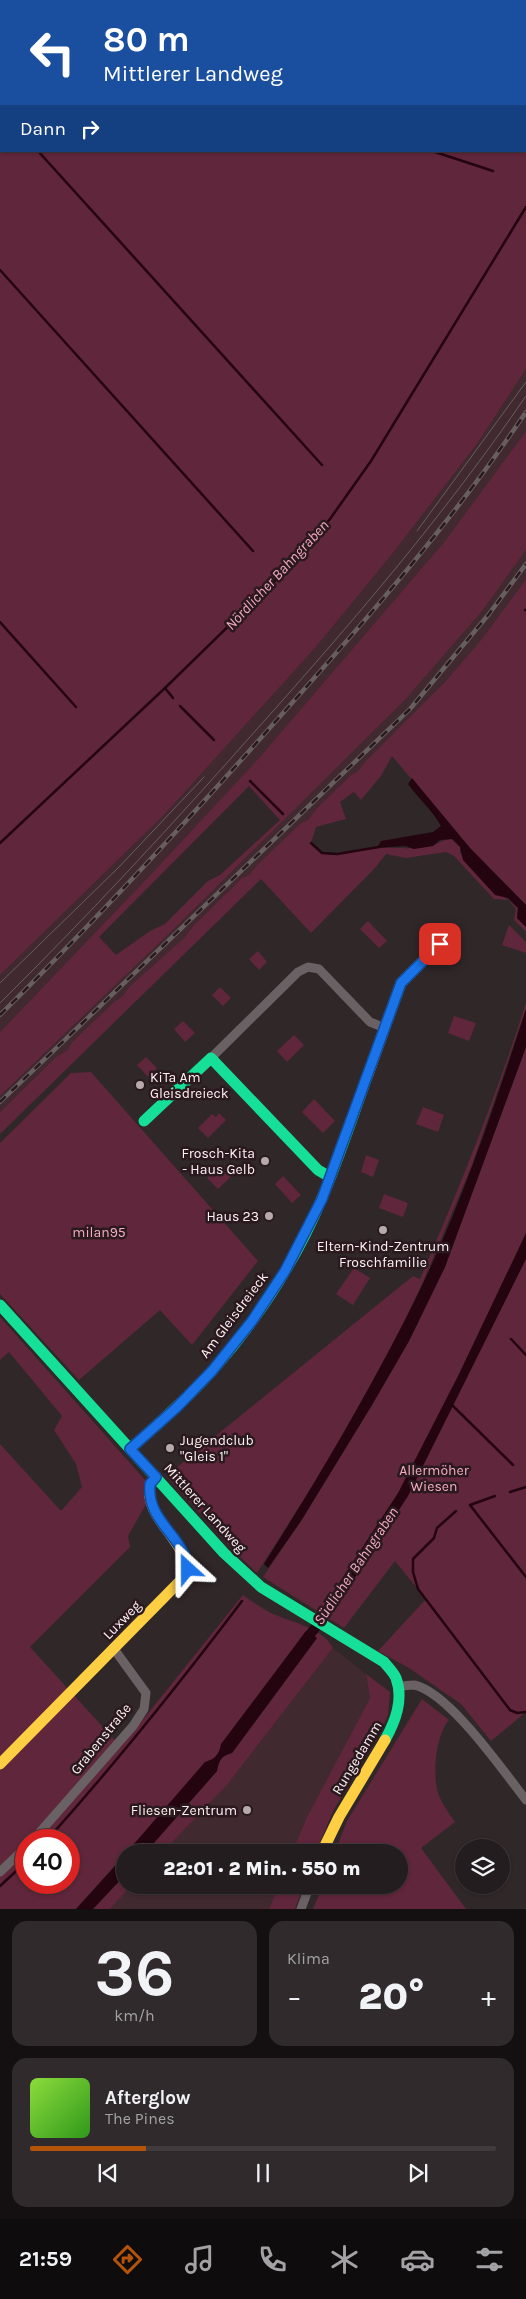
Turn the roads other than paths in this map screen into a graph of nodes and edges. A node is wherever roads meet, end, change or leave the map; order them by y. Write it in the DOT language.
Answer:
graph roads {
  1 [pos="440,944"];
  2 [pos="385,1028"];
  3 [pos="211,1058"];
  4 [pos="144,1121"];
  5 [pos="330,1177"];
  6 [pos="0,1305"];
  7 [pos="130,1449"];
  8 [pos="156,1477"];
  9 [pos="114,1650"];
  10 [pos="374,1655"];
  11 [pos="398,1686"];
  12 [pos="0,1764"];
  13 [pos="526,1800"];
  14 [pos="42,1829"];
  15 [pos="326,1844"];
  16 [pos="15,1858"];
  17 [pos="0,1872"];
  18 [pos="307,1894"];
  19 [pos="301,1909"];
  1 -- 2 [label="street, Am Gleisdreieck"];
  2 -- 3 [label="street"];
  2 -- 5 [label="street, Am Gleisdreieck"];
  3 -- 4 [label="street"];
  3 -- 5 [label="street"];
  5 -- 7 [label="street, Am Gleisdreieck"];
  6 -- 7 [label="street, Mittlerer Landweg"];
  7 -- 8 [label="street, Mittlerer Landweg"];
  8 -- 9 [label="street, Luxweg"];
  8 -- 10 [label="street, Mittlerer Landweg"];
  9 -- 12 [label="street, Luxweg"];
  9 -- 14 [label="street, Grabenstraße"];
  10 -- 11 [label="street, Rungedamm"];
  11 -- 13 [label="street"];
  11 -- 15 [label="street, Rungedamm"];
  16 -- 17 [label="street"];
  18 -- 19 [label="street"];
}
